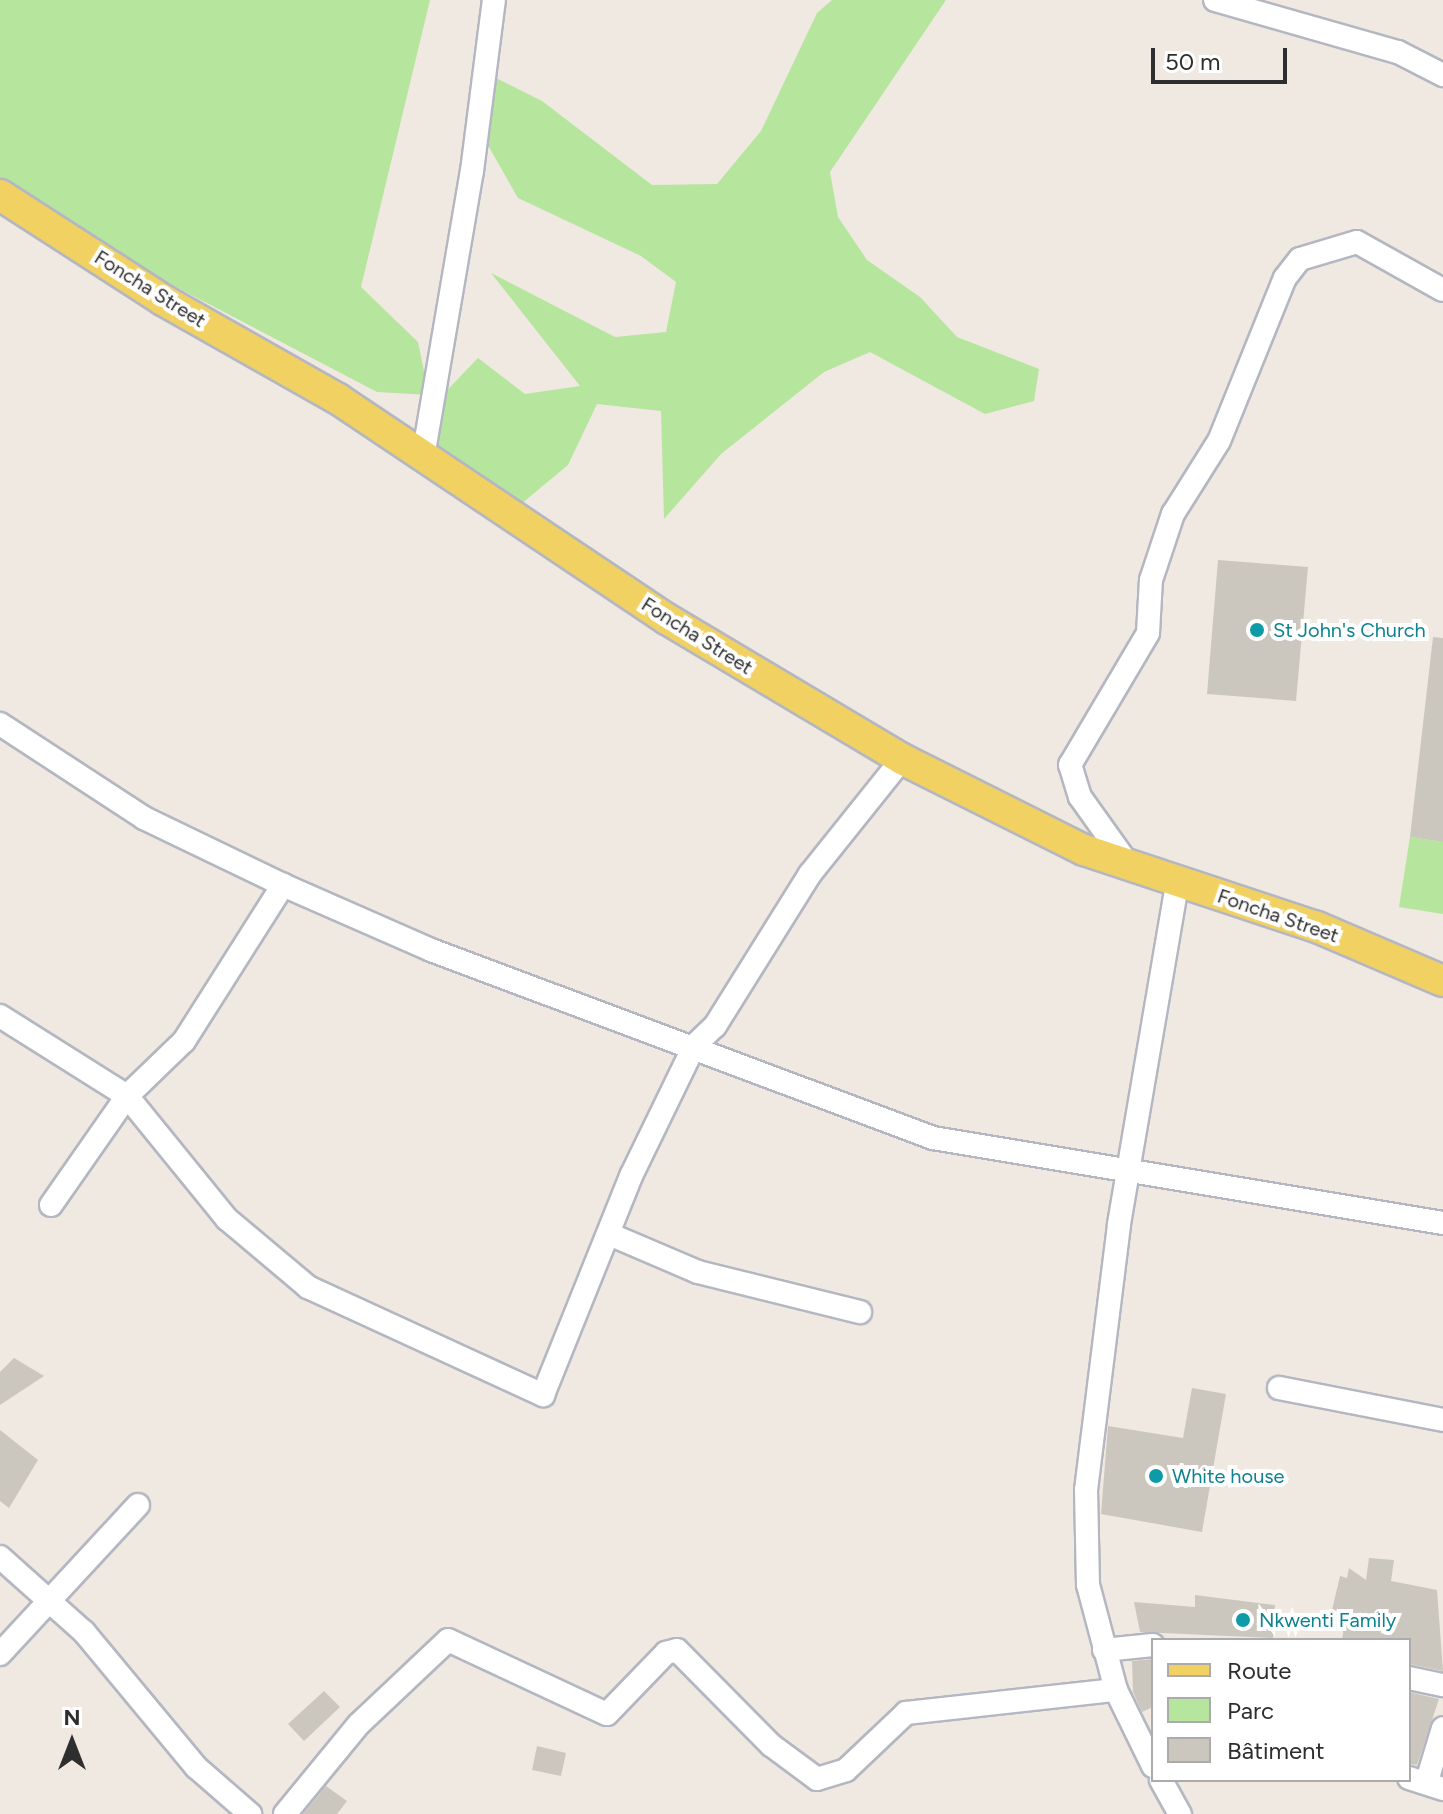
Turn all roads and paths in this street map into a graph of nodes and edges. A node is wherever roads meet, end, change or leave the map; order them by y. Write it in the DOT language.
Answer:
graph roads {
  1 [pos="494,0"];
  2 [pos="1215,0"];
  3 [pos="1443,75"];
  4 [pos="0,195"];
  5 [pos="1443,290"];
  6 [pos="423,457"];
  7 [pos="0,724"];
  8 [pos="902,759"];
  9 [pos="1131,868"];
  10 [pos="1177,883"];
  11 [pos="283,885"];
  12 [pos="1443,981"];
  13 [pos="0,1016"];
  14 [pos="694,1046"];
  15 [pos="127,1096"];
  16 [pos="1132,1170"];
  17 [pos="51,1205"];
  18 [pos="1443,1223"];
  19 [pos="609,1234"];
  20 [pos="860,1312"];
  21 [pos="1279,1388"];
  22 [pos="1443,1420"];
  23 [pos="138,1505"];
  24 [pos="0,1557"];
  25 [pos="49,1602"];
  26 [pos="1151,1645"];
  27 [pos="1104,1650"];
  28 [pos="0,1654"];
  29 [pos="1411,1678"];
  30 [pos="1443,1685"];
  31 [pos="1116,1690"];
  32 [pos="1443,1728"];
  33 [pos="1151,1762"];
  34 [pos="1162,1782"];
  35 [pos="1426,1783"];
  36 [pos="250,1814"];
  37 [pos="285,1814"];
  38 [pos="1180,1814"];
  1 -- 6 [label="street"];
  2 -- 3 [label="street"];
  4 -- 6 [label="main road, Foncha Street"];
  5 -- 9 [label="street"];
  6 -- 8 [label="main road, Foncha Street"];
  7 -- 11 [label="street"];
  8 -- 9 [label="main road, Foncha Street"];
  8 -- 14 [label="street"];
  9 -- 10 [label="main road, Foncha Street"];
  10 -- 12 [label="main road, Foncha Street"];
  10 -- 16 [label="street"];
  11 -- 14 [label="street"];
  11 -- 15 [label="street"];
  13 -- 15 [label="street"];
  14 -- 16 [label="street"];
  14 -- 19 [label="street"];
  15 -- 17 [label="street"];
  15 -- 19 [label="street"];
  16 -- 18 [label="street"];
  16 -- 27 [label="street"];
  19 -- 20 [label="street"];
  21 -- 22 [label="street"];
  23 -- 25 [label="street"];
  24 -- 25 [label="street"];
  25 -- 28 [label="street"];
  25 -- 36 [label="street"];
  26 -- 27 [label="street"];
  27 -- 31 [label="street"];
  29 -- 30 [label="street"];
  31 -- 33 [label="street"];
  31 -- 37 [label="street"];
  32 -- 35 [label="street"];
  34 -- 38 [label="street"];
}
